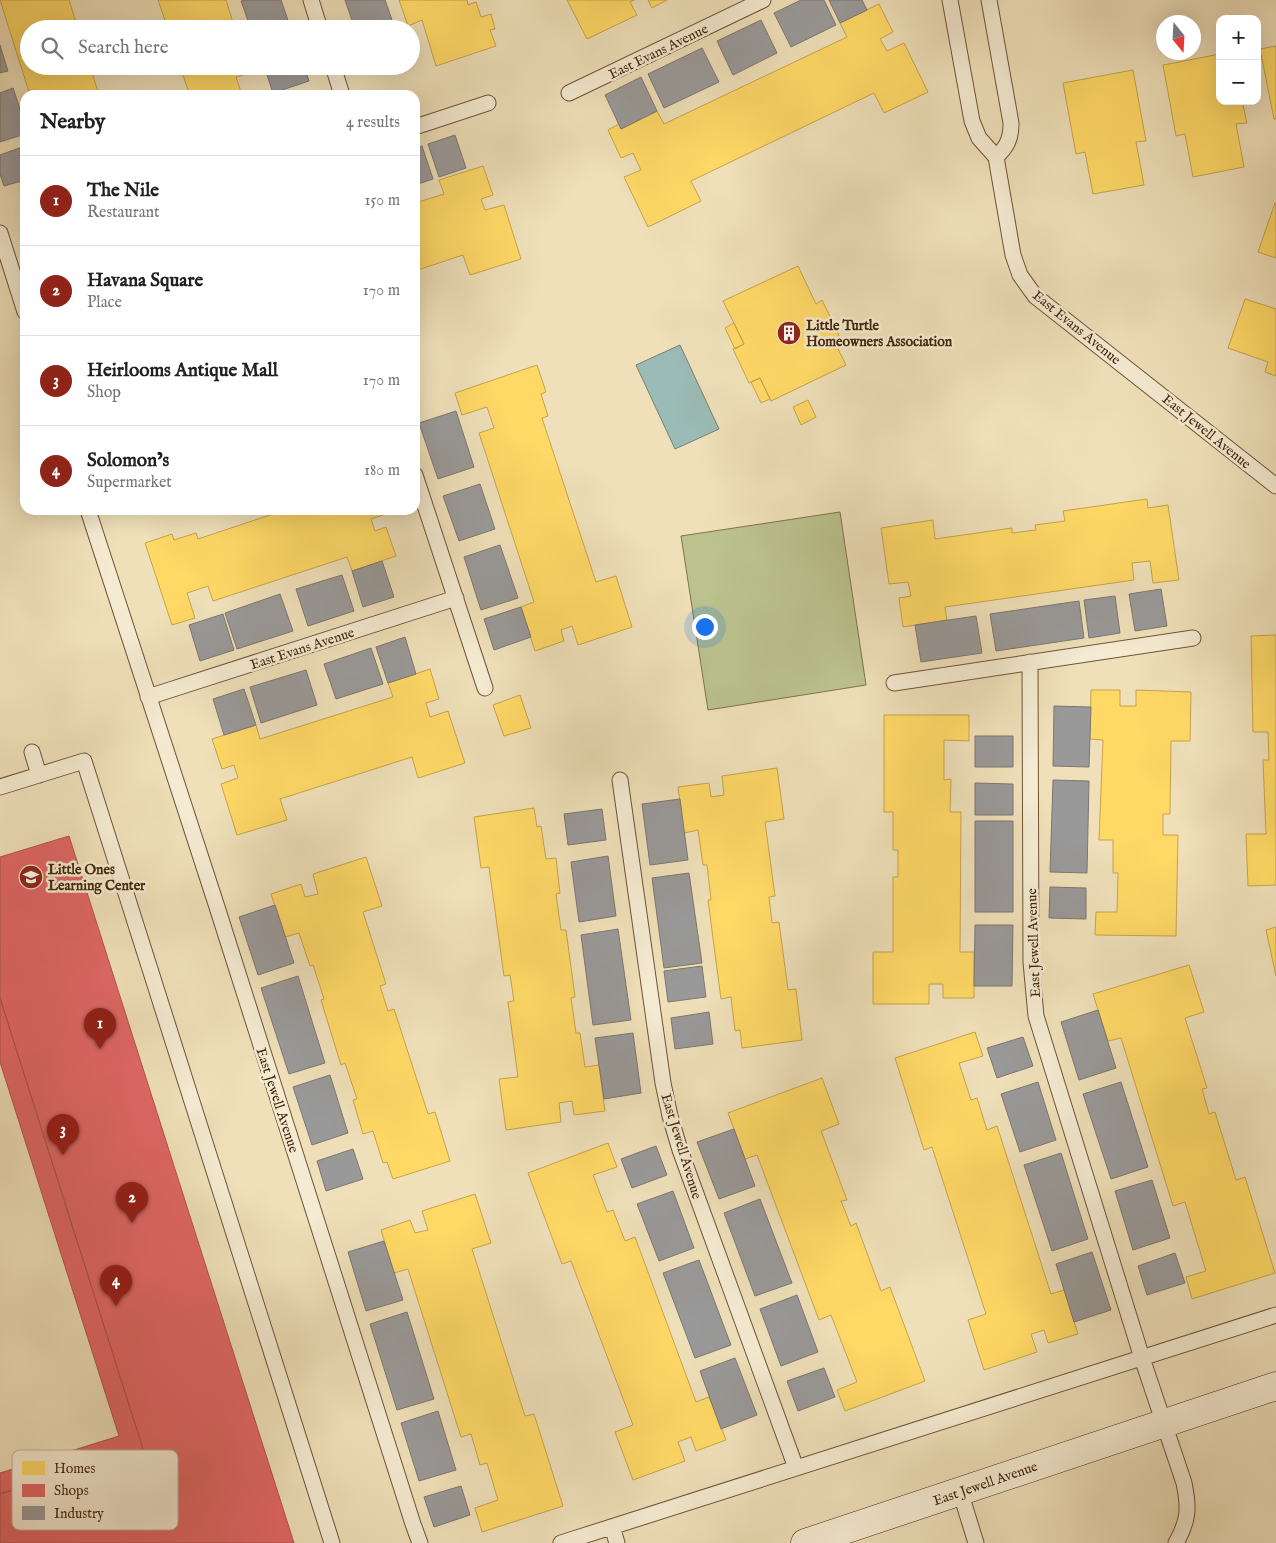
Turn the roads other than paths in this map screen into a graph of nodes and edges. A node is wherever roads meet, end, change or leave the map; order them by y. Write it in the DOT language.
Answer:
graph roads {
  1 [pos="311,0"];
  2 [pos="763,0"];
  3 [pos="950,0"];
  4 [pos="989,0"];
  5 [pos="745,4"];
  6 [pos="317,20"];
  7 [pos="336,75"];
  8 [pos="340,90"];
  9 [pos="569,93"];
  10 [pos="488,103"];
  11 [pos="420,125"];
  12 [pos="996,157"];
  13 [pos="0,233"];
  14 [pos="20,296"];
  15 [pos="1139,377"];
  16 [pos="1276,486"];
  17 [pos="420,490"];
  18 [pos="90,515"];
  19 [pos="456,598"];
  20 [pos="1193,638"];
  21 [pos="1030,662"];
  22 [pos="894,684"];
  23 [pos="485,688"];
  24 [pos="148,697"];
  25 [pos="32,752"];
  26 [pos="39,775"];
  27 [pos="620,780"];
  28 [pos="0,787"];
  29 [pos="1276,1315"];
  30 [pos="1142,1358"];
  31 [pos="1276,1386"];
  32 [pos="1164,1423"];
  33 [pos="796,1468"];
  34 [pos="960,1491"];
  35 [pos="612,1527"];
  36 [pos="332,1543"];
  37 [pos="420,1543"];
  38 [pos="561,1543"];
  39 [pos="617,1543"];
  40 [pos="805,1543"];
  41 [pos="976,1543"];
  42 [pos="1176,1543"];
  1 -- 6 [label="lane"];
  2 -- 5 [label="lane, East Evans Avenue"];
  3 -- 12 [label="lane"];
  4 -- 12 [label="lane"];
  5 -- 9 [label="lane, East Evans Avenue"];
  7 -- 8 [label="lane"];
  10 -- 11 [label="lane"];
  12 -- 15 [label="lane, East Evans Avenue"];
  13 -- 14 [label="lane"];
  15 -- 16 [label="lane, East Jewell Avenue"];
  17 -- 19 [label="lane"];
  18 -- 24 [label="lane"];
  19 -- 23 [label="lane"];
  19 -- 24 [label="lane, East Evans Avenue"];
  20 -- 21 [label="lane"];
  21 -- 22 [label="lane"];
  21 -- 30 [label="lane, East Jewell Avenue"];
  24 -- 37 [label="lane, East Jewell Avenue"];
  25 -- 26 [label="lane"];
  26 -- 28 [label="lane"];
  26 -- 36 [label="lane"];
  27 -- 33 [label="lane, East Jewell Avenue"];
  29 -- 30 [label="lane"];
  30 -- 32 [label="lane, East Jewell Avenue"];
  30 -- 33 [label="lane"];
  31 -- 32 [label="street, East Jewell Avenue"];
  32 -- 34 [label="street, East Jewell Avenue"];
  32 -- 42 [label="lane"];
  33 -- 35 [label="lane"];
  34 -- 40 [label="street, East Jewell Avenue"];
  34 -- 41 [label="lane"];
  35 -- 38 [label="lane"];
  35 -- 39 [label="lane"];
}
